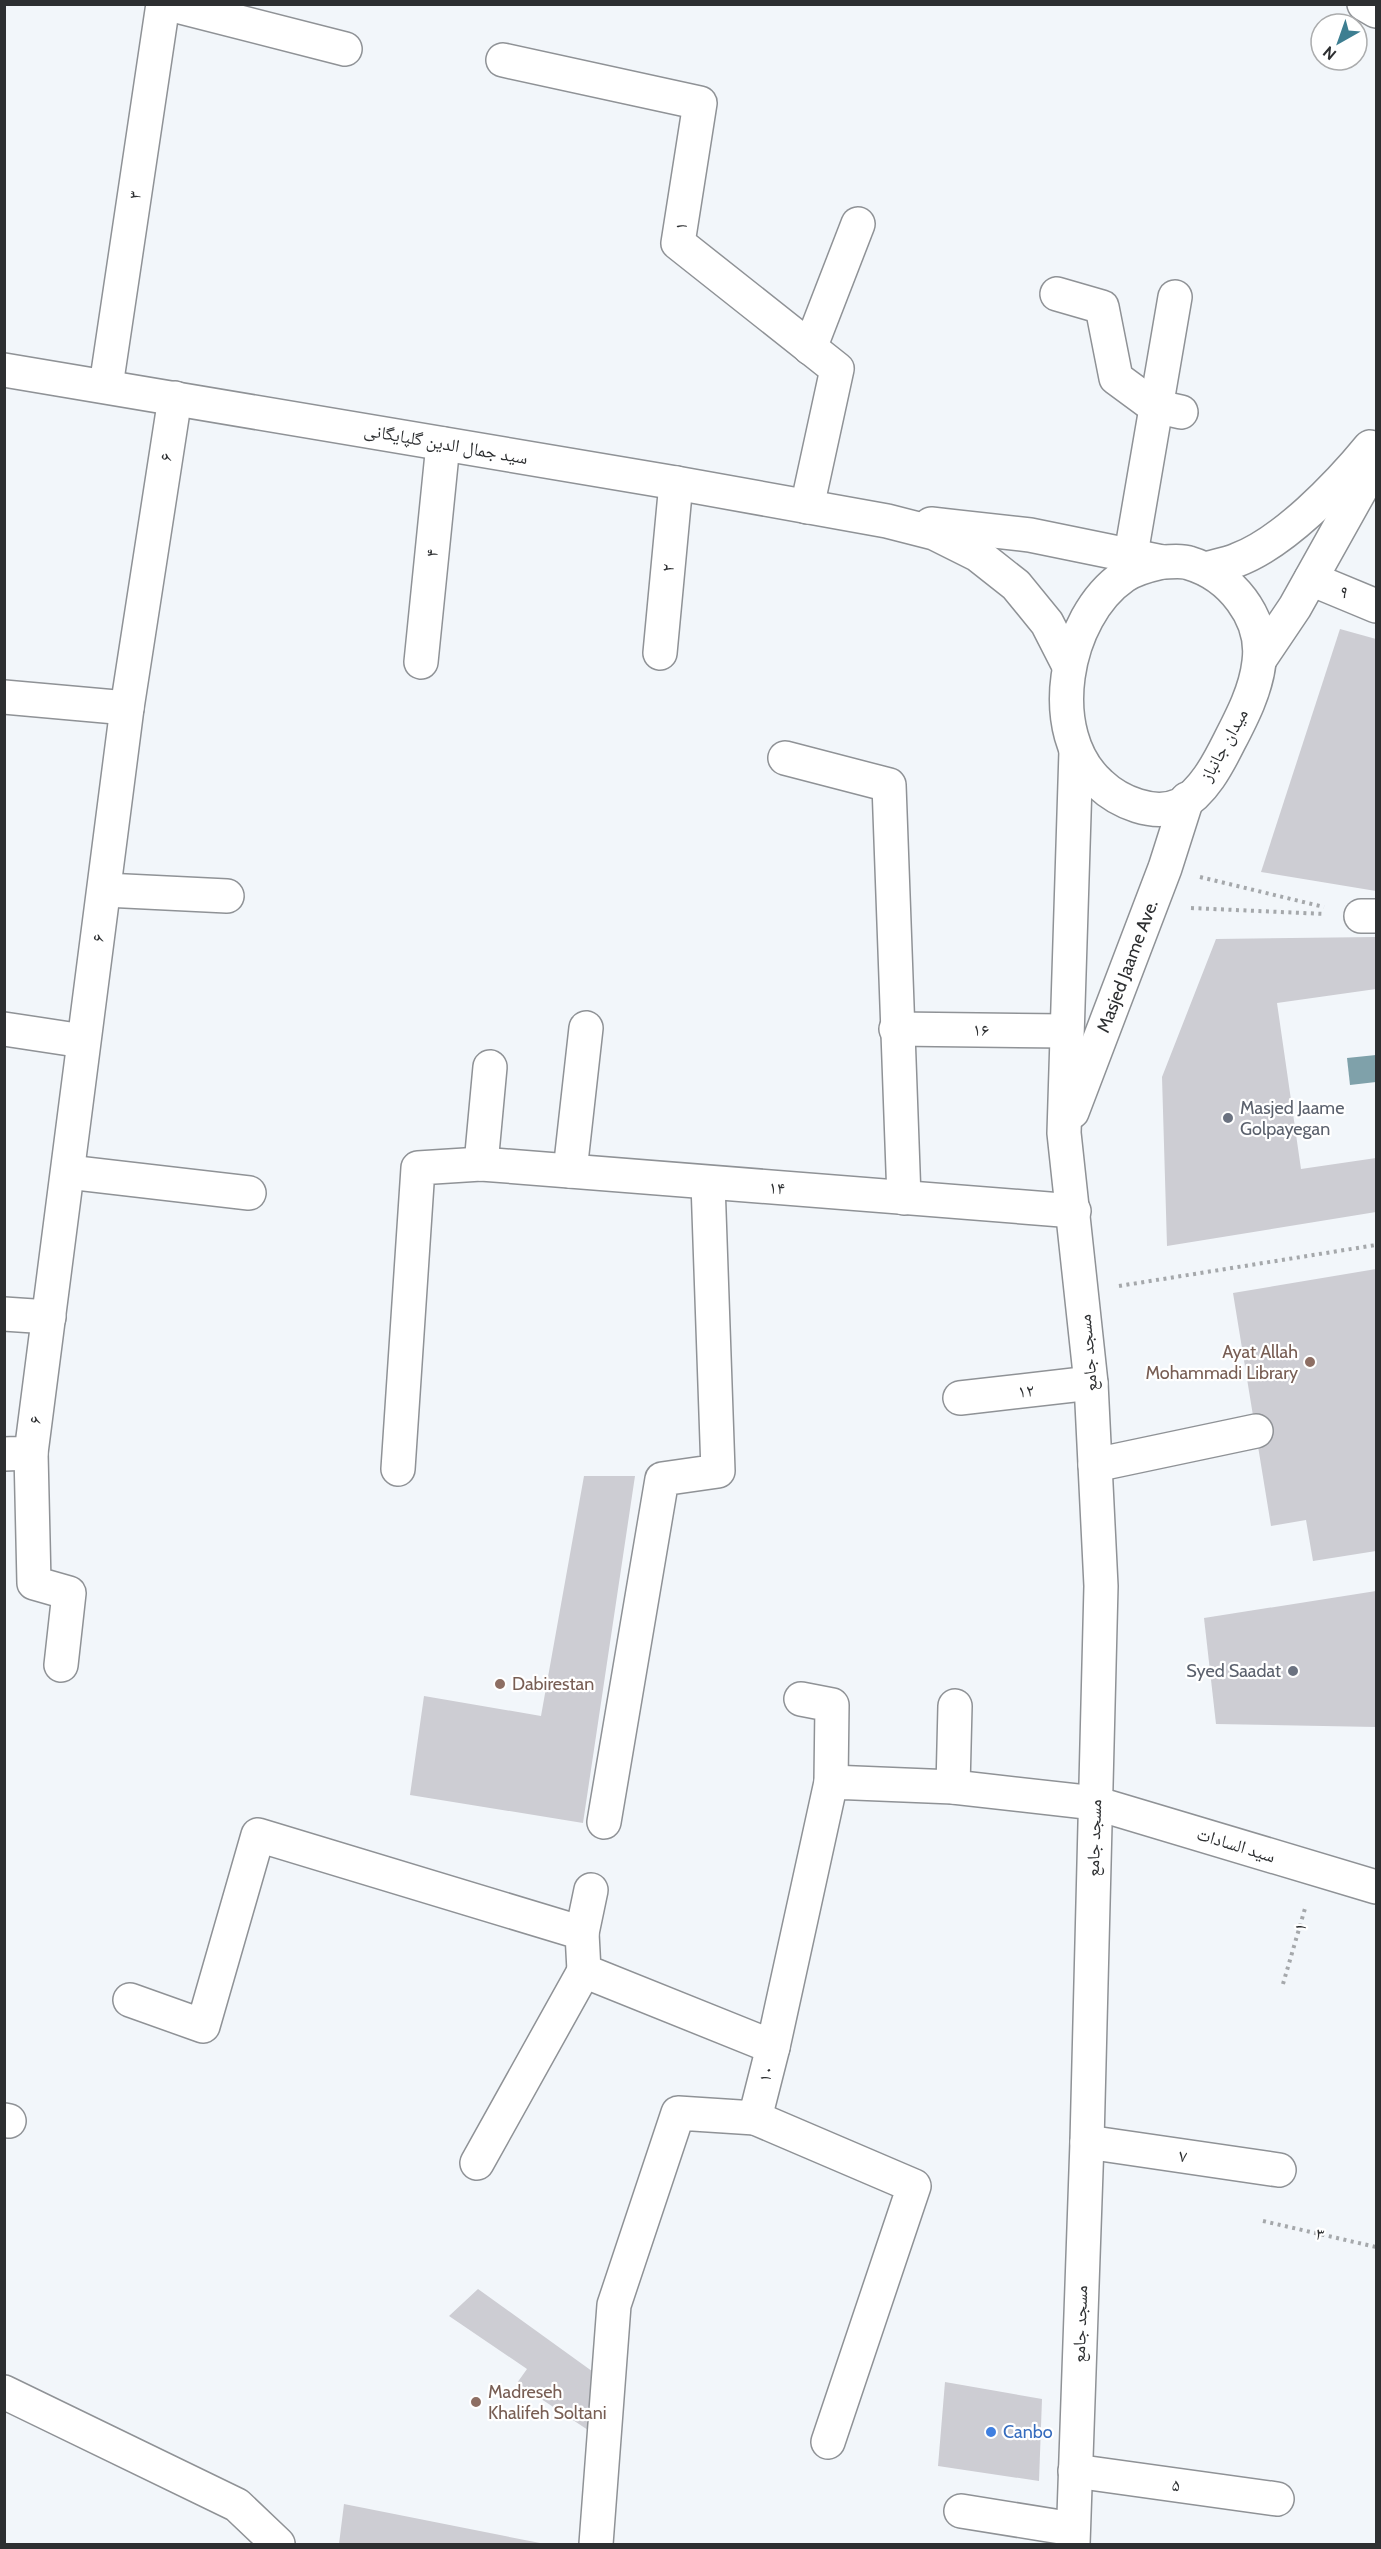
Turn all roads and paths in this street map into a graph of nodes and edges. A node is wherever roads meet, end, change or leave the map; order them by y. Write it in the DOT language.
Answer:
graph roads {
  1 [pos="163,4"];
  2 [pos="169,4"];
  3 [pos="1364,4"];
  4 [pos="1377,11"];
  5 [pos="345,49"];
  6 [pos="503,60"];
  7 [pos="858,224"];
  8 [pos="1057,294"];
  9 [pos="1174,297"];
  10 [pos="810,348"];
  11 [pos="4,370"];
  12 [pos="106,386"];
  13 [pos="175,399"];
  14 [pos="1168,409"];
  15 [pos="1377,439"];
  16 [pos="443,444"];
  17 [pos="1377,462"];
  18 [pos="676,483"];
  19 [pos="807,507"];
  20 [pos="887,521"];
  21 [pos="1146,558"];
  22 [pos="1206,569"];
  23 [pos="1311,579"];
  24 [pos="1377,606"];
  25 [pos="660,652"];
  26 [pos="1260,659"];
  27 [pos="421,662"];
  28 [pos="1069,666"];
  29 [pos="4,697"];
  30 [pos="127,708"];
  31 [pos="1076,751"];
  32 [pos="785,758"];
  33 [pos="1187,799"];
  34 [pos="1165,868"];
  35 [pos="105,890"];
  36 [pos="227,896"];
  37 [pos="1150,906"];
  38 [pos="1369,916"];
  39 [pos="586,1028"];
  40 [pos="4,1029"];
  41 [pos="896,1029"];
  42 [pos="1066,1031"];
  43 [pos="83,1041"];
  44 [pos="490,1067"];
  45 [pos="1064,1133"];
  46 [pos="480,1164"];
  47 [pos="570,1171"];
  48 [pos="68,1172"];
  49 [pos="708,1183"];
  50 [pos="249,1193"];
  51 [pos="904,1198"];
  52 [pos="1074,1211"];
  53 [pos="1377,1245"];
  54 [pos="1082,1292"];
  55 [pos="4,1314"];
  56 [pos="49,1317"];
  57 [pos="1091,1383"];
  58 [pos="960,1398"];
  59 [pos="1256,1431"];
  60 [pos="18,1453"];
  61 [pos="1095,1465"];
  62 [pos="398,1469"];
  63 [pos="61,1665"];
  64 [pos="801,1699"];
  65 [pos="955,1706"];
  66 [pos="831,1782"];
  67 [pos="953,1787"];
  68 [pos="1095,1803"];
  69 [pos="604,1822"];
  70 [pos="1316,1869"];
  71 [pos="1377,1887"];
  72 [pos="591,1890"];
  73 [pos="582,1933"];
  74 [pos="584,1971"];
  75 [pos="1283,1984"];
  76 [pos="130,2000"];
  77 [pos="773,2047"];
  78 [pos="755,2118"];
  79 [pos="1087,2142"];
  80 [pos="477,2163"];
  81 [pos="1279,2170"];
  82 [pos="1263,2221"];
  83 [pos="1377,2247"];
  84 [pos="4,2392"];
  85 [pos="828,2442"];
  86 [pos="1075,2471"];
  87 [pos="1277,2499"];
  88 [pos="961,2511"];
  89 [pos="1073,2537"];
  90 [pos="278,2544"];
  91 [pos="596,2544"];
  1 -- 12 [label="street, ۳"];
  2 -- 5 [label="street"];
  3 -- 4 [label="street"];
  6 -- 10 [label="street, ۱"];
  7 -- 10 [label="street"];
  8 -- 14 [label="street"];
  9 -- 14 [label="street"];
  10 -- 19 [label="street, ۱"];
  11 -- 12 [label="street, سید جمال الدین گلپایگانی"];
  12 -- 13 [label="street, سید جمال الدین گلپایگانی"];
  13 -- 16 [label="street, سید جمال الدین گلپایگانی"];
  13 -- 30 [label="street, ۶"];
  14 -- 21 [label="street"];
  15 -- 22 [label="street"];
  16 -- 18 [label="street, سید جمال الدین گلپایگانی"];
  16 -- 27 [label="street, ۴"];
  17 -- 23 [label="street"];
  18 -- 19 [label="street, سید جمال الدین گلپایگانی"];
  18 -- 25 [label="street, ۲"];
  19 -- 20 [label="street, سید جمال الدین گلپایگانی"];
  20 -- 21 [label="street"];
  20 -- 28 [label="street"];
  21 -- 22 [label="street, میدان جانباز"];
  21 -- 28 [label="street, میدان جانباز"];
  22 -- 26 [label="street, میدان جانباز"];
  23 -- 24 [label="street, ۹"];
  23 -- 26 [label="street"];
  26 -- 33 [label="street, میدان جانباز"];
  28 -- 31 [label="street, میدان جانباز"];
  29 -- 30 [label="street"];
  30 -- 35 [label="street, ۶"];
  31 -- 33 [label="street, میدان جانباز"];
  31 -- 42 [label="street, مسجد جامع"];
  32 -- 41 [label="street"];
  33 -- 34 [label="street, Masjed Jaame Ave."];
  34 -- 37 [label="street, Masjed Jaame Ave."];
  34 -- 38 [label="path"];
  35 -- 36 [label="street"];
  35 -- 43 [label="street, ۶"];
  37 -- 38 [label="path"];
  37 -- 45 [label="street, Masjed Jaame Ave."];
  39 -- 47 [label="street"];
  40 -- 43 [label="street"];
  41 -- 42 [label="street, ۱۶"];
  41 -- 51 [label="street"];
  42 -- 45 [label="street, مسجد جامع"];
  43 -- 48 [label="street, ۶"];
  44 -- 46 [label="street"];
  45 -- 52 [label="street, مسجد جامع"];
  46 -- 47 [label="street, ۱۴"];
  46 -- 62 [label="street, ۱۴"];
  47 -- 49 [label="street, ۱۴"];
  48 -- 50 [label="street"];
  48 -- 56 [label="street, ۶"];
  49 -- 51 [label="street, ۱۴"];
  49 -- 69 [label="street"];
  51 -- 52 [label="street, ۱۴"];
  52 -- 54 [label="street, مسجد جامع"];
  53 -- 54 [label="path"];
  54 -- 57 [label="street, مسجد جامع"];
  55 -- 56 [label="street"];
  56 -- 60 [label="street, ۶"];
  57 -- 58 [label="street, ۱۲"];
  57 -- 61 [label="street, مسجد جامع"];
  59 -- 61 [label="street"];
  60 -- 63 [label="street, ۶"];
  61 -- 68 [label="street, مسجد جامع"];
  64 -- 66 [label="street, ۱۰"];
  65 -- 67 [label="street"];
  66 -- 67 [label="street"];
  66 -- 77 [label="street, ۱۰"];
  67 -- 68 [label="street"];
  68 -- 70 [label="street, سید السادات"];
  68 -- 79 [label="street, مسجد جامع"];
  70 -- 71 [label="street, سید السادات"];
  70 -- 75 [label="path, ۱"];
  72 -- 73 [label="street"];
  73 -- 74 [label="street"];
  73 -- 76 [label="street"];
  74 -- 77 [label="street"];
  74 -- 80 [label="street"];
  77 -- 78 [label="street, ۱۰"];
  78 -- 85 [label="street"];
  78 -- 91 [label="street"];
  79 -- 81 [label="street, ۷"];
  79 -- 86 [label="street, مسجد جامع"];
  82 -- 83 [label="path, ۳"];
  84 -- 90 [label="street"];
  86 -- 87 [label="street, ۵"];
  86 -- 89 [label="street, مسجد جامع"];
  88 -- 89 [label="street"];
}
